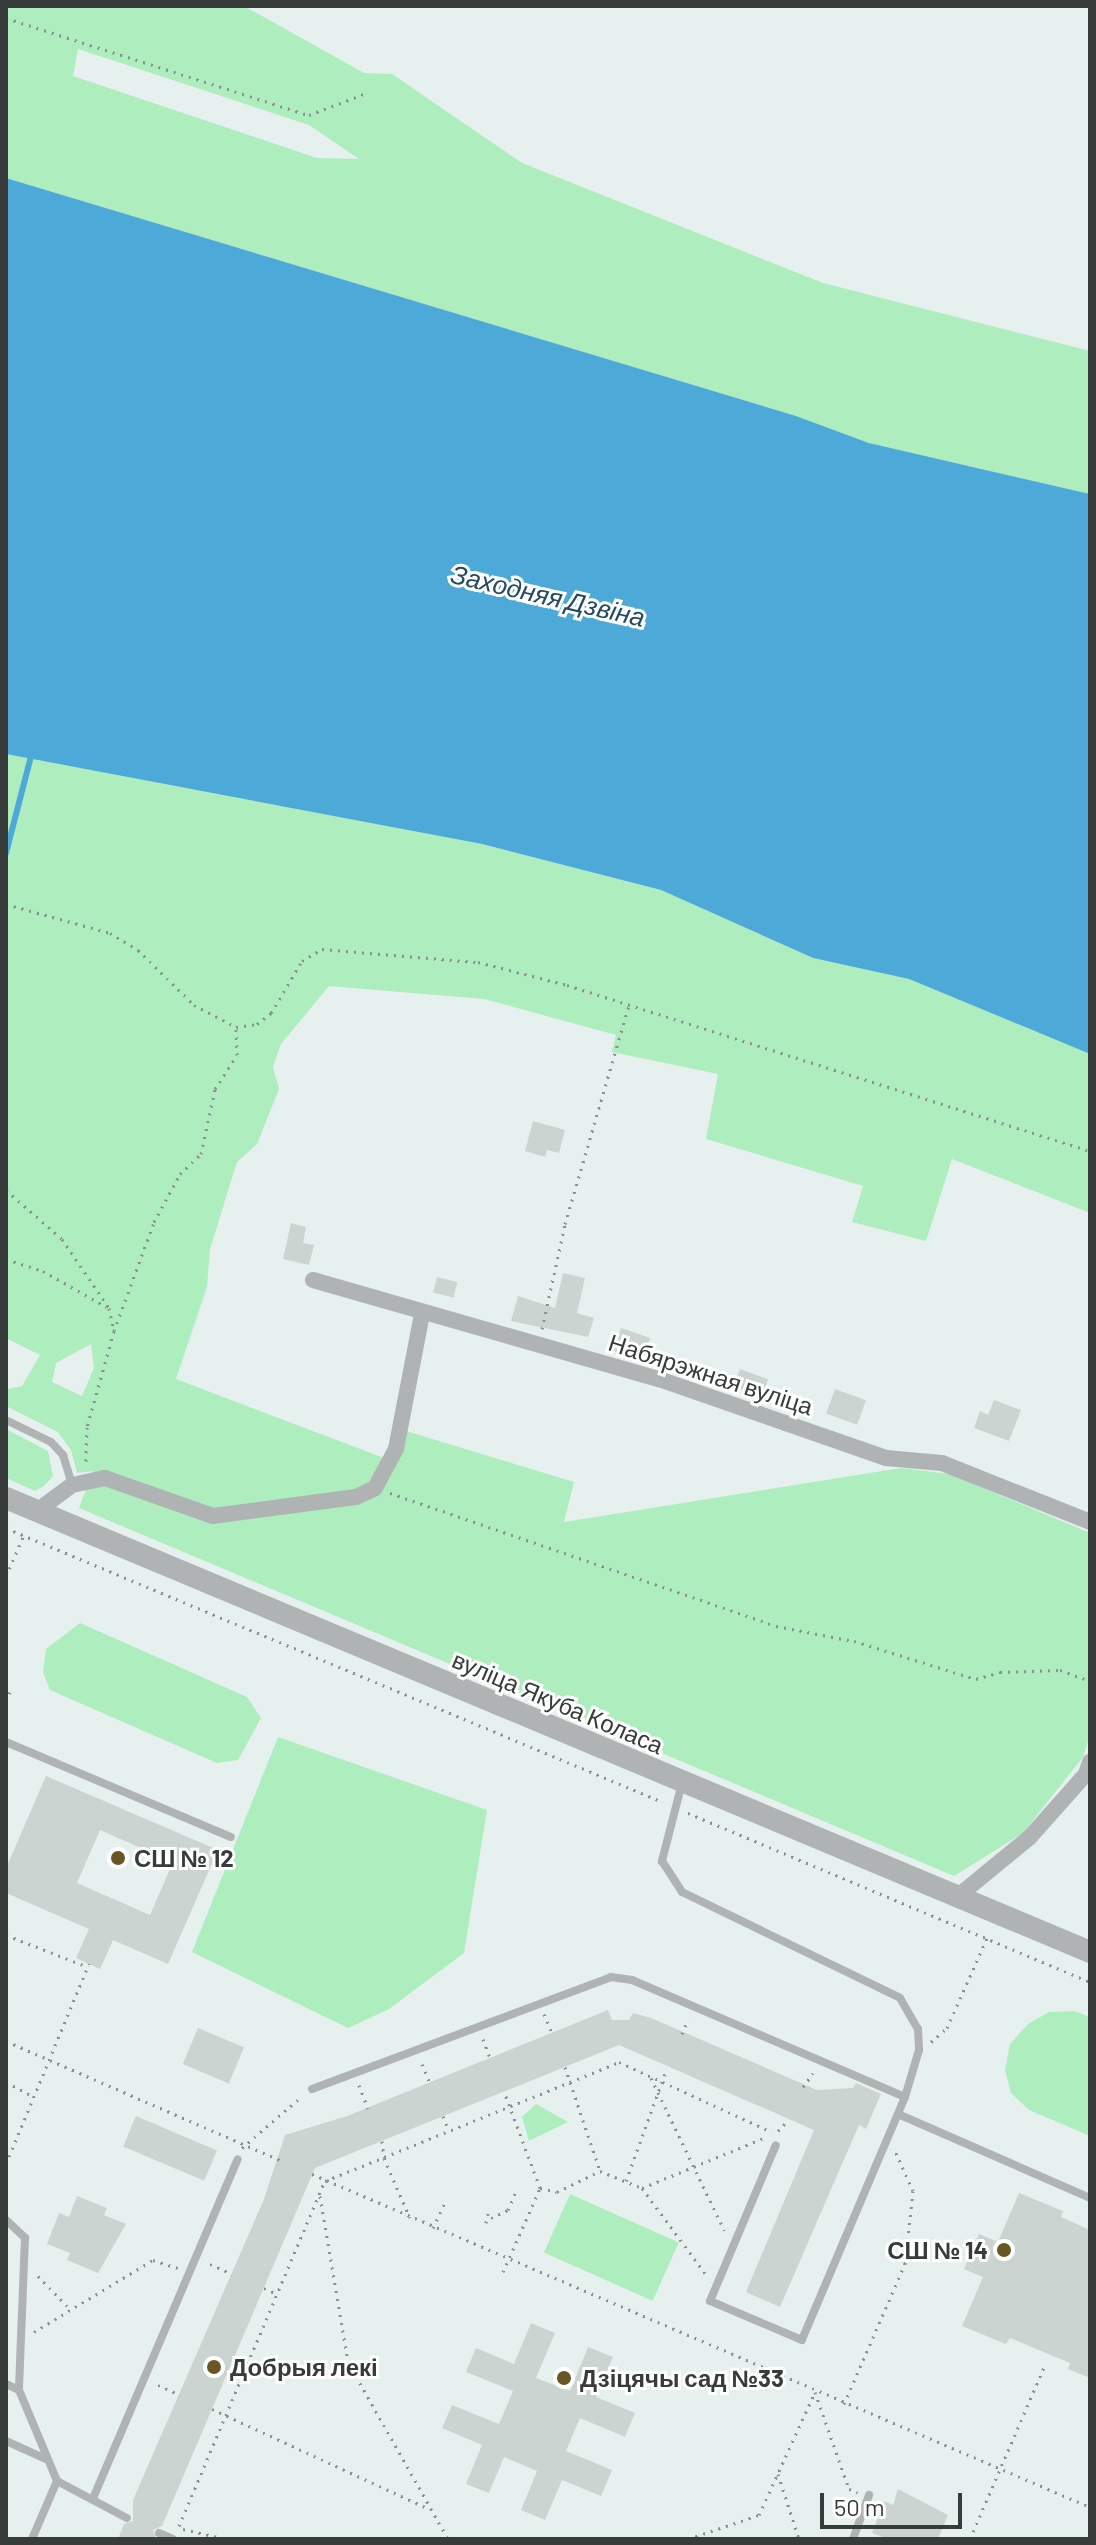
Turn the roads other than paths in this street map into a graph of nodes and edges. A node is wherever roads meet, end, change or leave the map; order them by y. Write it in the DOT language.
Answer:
graph roads {
  1 [pos="313,1280"];
  2 [pos="422,1314"];
  3 [pos="6,1420"];
  4 [pos="79,1483"];
  5 [pos="6,1498"];
  6 [pos="37,1511"];
  7 [pos="1090,1522"];
  8 [pos="6,1742"];
  9 [pos="1090,1762"];
  10 [pos="682,1782"];
  11 [pos="231,1837"];
  12 [pos="957,1897"];
  13 [pos="1090,1952"];
  14 [pos="312,2089"];
  15 [pos="905,2097"];
  16 [pos="898,2114"];
  17 [pos="776,2145"];
  18 [pos="238,2159"];
  19 [pos="1090,2198"];
  20 [pos="6,2220"];
  21 [pos="6,2384"];
  22 [pos="19,2390"];
  23 [pos="6,2441"];
  24 [pos="47,2459"];
  25 [pos="57,2481"];
  26 [pos="869,2495"];
  27 [pos="94,2496"];
  28 [pos="127,2518"];
  29 [pos="159,2533"];
  30 [pos="32,2539"];
  31 [pos="173,2539"];
  32 [pos="853,2539"];
  1 -- 2 [label="street, Набярэжная вуліца"];
  2 -- 4 [label="street"];
  2 -- 7 [label="street, Набярэжная вуліца"];
  3 -- 4 [label="lane"];
  4 -- 6 [label="street"];
  5 -- 6 [label="street, вуліца Якуба Коласа"];
  6 -- 10 [label="street, вуліца Якуба Коласа"];
  8 -- 11 [label="lane"];
  9 -- 12 [label="street"];
  10 -- 12 [label="street, вуліца Якуба Коласа"];
  10 -- 15 [label="lane"];
  12 -- 13 [label="street, вуліца Якуба Коласа"];
  14 -- 15 [label="lane"];
  15 -- 16 [label="lane"];
  16 -- 17 [label="lane"];
  16 -- 19 [label="lane"];
  18 -- 27 [label="lane"];
  20 -- 22 [label="lane"];
  21 -- 22 [label="lane"];
  22 -- 24 [label="lane"];
  23 -- 24 [label="lane"];
  24 -- 25 [label="lane"];
  25 -- 27 [label="lane"];
  25 -- 30 [label="lane"];
  26 -- 32 [label="lane"];
  27 -- 28 [label="lane"];
  29 -- 31 [label="lane"];
}
